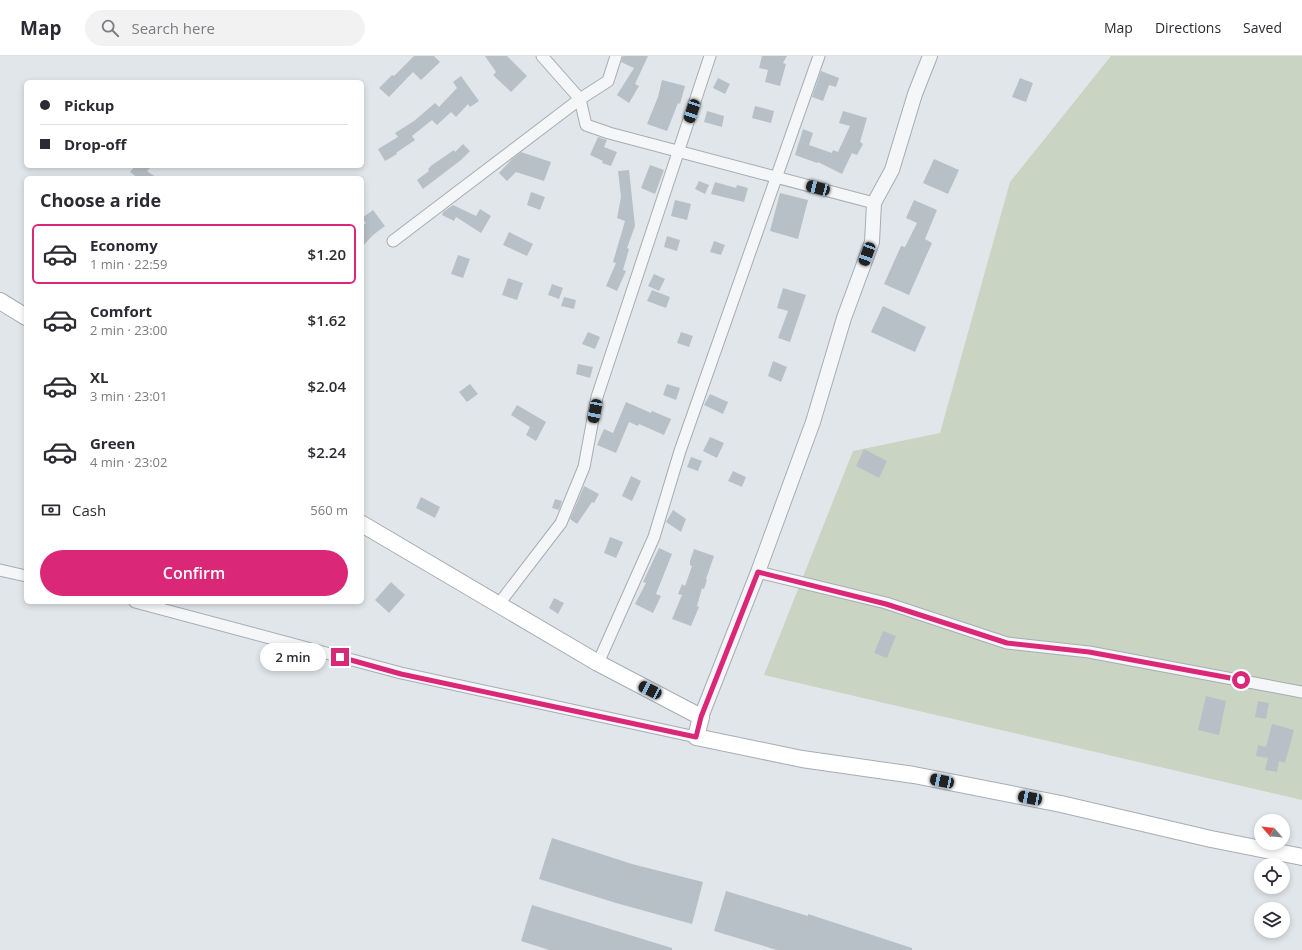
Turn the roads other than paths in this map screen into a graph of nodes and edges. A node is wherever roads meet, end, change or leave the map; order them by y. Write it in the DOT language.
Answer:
graph roads {
  1 [pos="542,56"];
  2 [pos="616,56"];
  3 [pos="710,56"];
  4 [pos="819,56"];
  5 [pos="930,56"];
  6 [pos="580,99"];
  7 [pos="678,152"];
  8 [pos="776,177"];
  9 [pos="874,203"];
  10 [pos="393,241"];
  11 [pos="0,301"];
  12 [pos="24,316"];
  13 [pos="364,525"];
  14 [pos="0,570"];
  15 [pos="758,572"];
  16 [pos="24,576"];
  17 [pos="142,604"];
  18 [pos="498,605"];
  19 [pos="598,663"];
  20 [pos="1302,692"];
  21 [pos="701,717"];
  22 [pos="696,737"];
  23 [pos="1302,857"];
  1 -- 6 [label="street"];
  2 -- 6 [label="street"];
  3 -- 7 [label="street"];
  4 -- 8 [label="street"];
  5 -- 9 [label="street"];
  6 -- 7 [label="street"];
  6 -- 10 [label="street"];
  7 -- 8 [label="street"];
  7 -- 18 [label="street"];
  8 -- 9 [label="street"];
  8 -- 19 [label="street"];
  9 -- 15 [label="street"];
  11 -- 12 [label="main road"];
  13 -- 18 [label="main road"];
  14 -- 16 [label="street"];
  15 -- 20 [label="street"];
  15 -- 21 [label="street"];
  17 -- 22 [label="street"];
  18 -- 19 [label="main road"];
  19 -- 21 [label="main road"];
  21 -- 22 [label="main road"];
  22 -- 23 [label="main road"];
}
